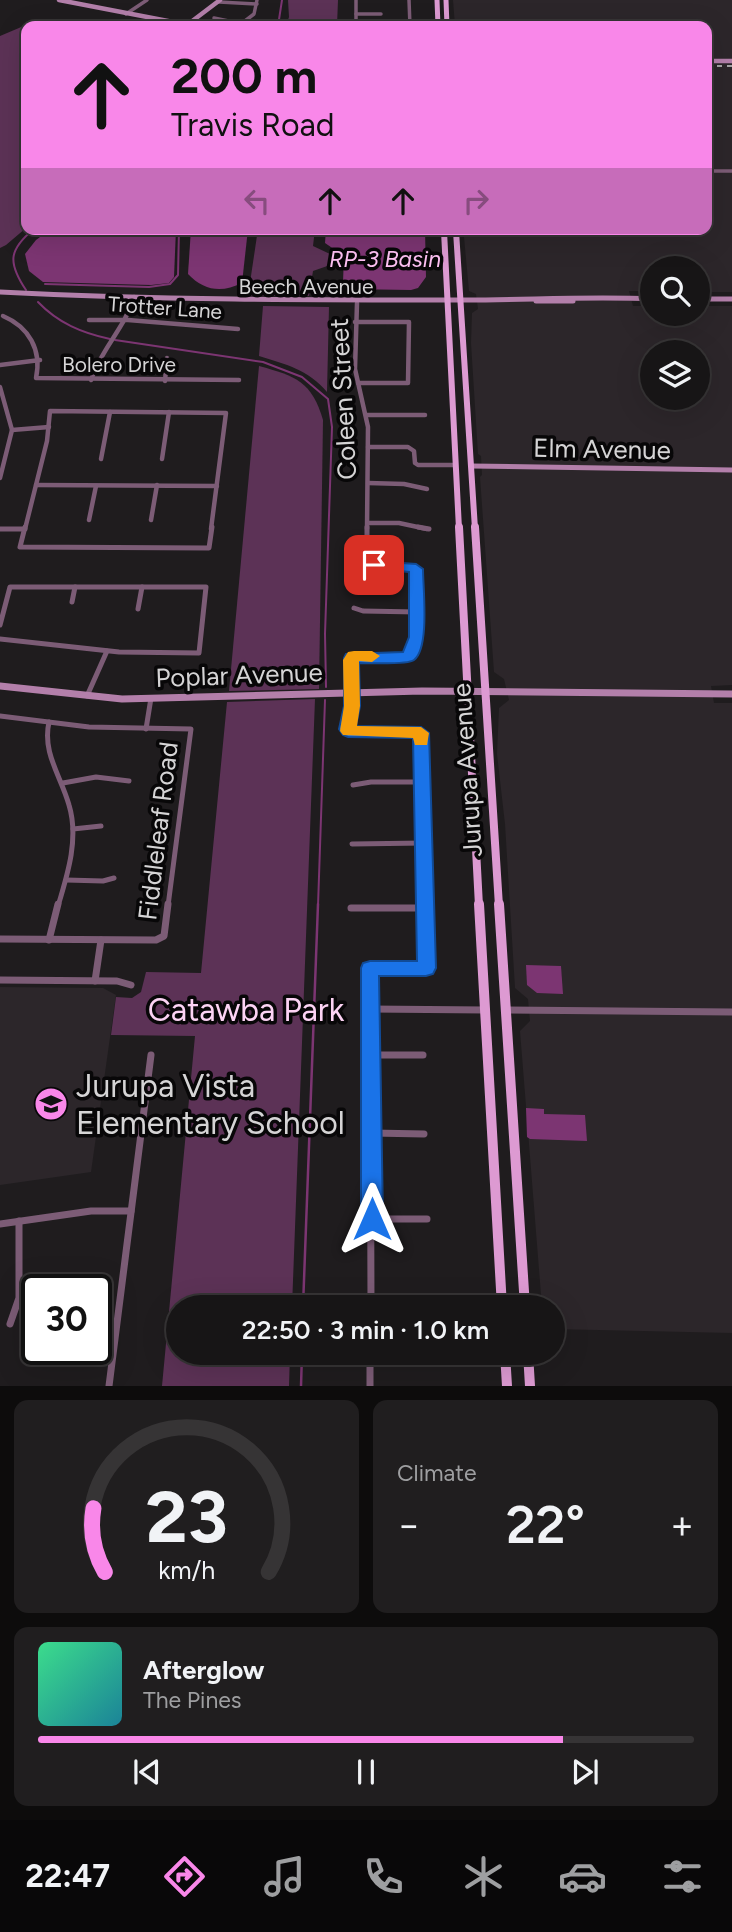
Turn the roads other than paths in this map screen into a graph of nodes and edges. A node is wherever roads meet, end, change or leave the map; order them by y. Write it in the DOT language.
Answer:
graph roads {
  1 [pos="59,0"];
  2 [pos="147,0"];
  3 [pos="356,0"];
  4 [pos="410,0"];
  5 [pos="436,0"];
  6 [pos="446,0"];
  7 [pos="219,1"];
  8 [pos="257,2"];
  9 [pos="126,14"];
  10 [pos="356,14"];
  11 [pos="381,14"];
  12 [pos="214,18"];
  13 [pos="161,21"];
  14 [pos="193,21"];
  15 [pos="228,21"];
  16 [pos="245,21"];
  17 [pos="356,21"];
  18 [pos="410,21"];
  19 [pos="438,21"];
  20 [pos="447,21"];
  21 [pos="712,61"];
  22 [pos="732,61"];
  23 [pos="712,171"];
  24 [pos="732,171"];
  25 [pos="444,235"];
  26 [pos="456,235"];
  27 [pos="0,293"];
  28 [pos="134,299"];
  29 [pos="640,299"];
  30 [pos="710,299"];
  31 [pos="732,299"];
  32 [pos="447,302"];
  33 [pos="461,302"];
  34 [pos="357,303"];
  35 [pos="3,316"];
  36 [pos="89,320"];
  37 [pos="128,320"];
  38 [pos="355,322"];
  39 [pos="238,329"];
  40 [pos="166,358"];
  41 [pos="40,360"];
  42 [pos="0,365"];
  43 [pos="91,380"];
  44 [pos="239,380"];
  45 [pos="165,381"];
  46 [pos="358,383"];
  47 [pos="0,387"];
  48 [pos="110,412"];
  49 [pos="169,412"];
  50 [pos="366,415"];
  51 [pos="425,415"];
  52 [pos="49,427"];
  53 [pos="12,430"];
  54 [pos="368,447"];
  55 [pos="101,459"];
  56 [pos="162,459"];
  57 [pos="2,464"];
  58 [pos="455,465"];
  59 [pos="471,466"];
  60 [pos="732,470"];
  61 [pos="0,478"];
  62 [pos="368,483"];
  63 [pos="36,485"];
  64 [pos="96,485"];
  65 [pos="157,485"];
  66 [pos="217,486"];
  67 [pos="427,489"];
  68 [pos="89,520"];
  69 [pos="151,520"];
  70 [pos="368,523"];
  71 [pos="0,529"];
  72 [pos="24,529"];
  73 [pos="429,529"];
  74 [pos="75,587"];
  75 [pos="142,587"];
  76 [pos="72,603"];
  77 [pos="138,608"];
  78 [pos="354,608"];
  79 [pos="2,609"];
  80 [pos="417,612"];
  81 [pos="0,625"];
  82 [pos="0,639"];
  83 [pos="107,651"];
  84 [pos="0,686"];
  85 [pos="352,692"];
  86 [pos="467,692"];
  87 [pos="484,692"];
  88 [pos="732,694"];
  89 [pos="87,696"];
  90 [pos="151,698"];
  91 [pos="0,716"];
  92 [pos="50,722"];
  93 [pos="146,729"];
  94 [pos="129,781"];
  95 [pos="422,782"];
  96 [pos="63,783"];
  97 [pos="353,785"];
  98 [pos="101,826"];
  99 [pos="73,829"];
  100 [pos="424,843"];
  101 [pos="352,844"];
  102 [pos="114,878"];
  103 [pos="66,880"];
  104 [pos="351,908"];
  105 [pos="425,908"];
  106 [pos="0,939"];
  107 [pos="49,940"];
  108 [pos="102,940"];
  109 [pos="0,980"];
  110 [pos="95,981"];
  111 [pos="131,985"];
  112 [pos="370,1009"];
  113 [pos="485,1010"];
  114 [pos="505,1010"];
  115 [pos="732,1012"];
  116 [pos="151,1055"];
  117 [pos="372,1055"];
  118 [pos="423,1055"];
  119 [pos="372,1133"];
  120 [pos="424,1134"];
  121 [pos="131,1211"];
  122 [pos="372,1219"];
  123 [pos="427,1219"];
  124 [pos="19,1221"];
  125 [pos="0,1224"];
  126 [pos="370,1295"];
  127 [pos="501,1295"];
  128 [pos="524,1295"];
  129 [pos="10,1324"];
  130 [pos="370,1365"];
  131 [pos="506,1365"];
  132 [pos="529,1365"];
  133 [pos="108,1386"];
  134 [pos="370,1386"];
  135 [pos="507,1386"];
  136 [pos="530,1386"];
  1 -- 9 [label="street"];
  2 -- 9 [label="street"];
  3 -- 10 [label="street"];
  4 -- 18 [label="street"];
  5 -- 19 [label="main road"];
  6 -- 20 [label="main road"];
  7 -- 8 [label="street"];
  7 -- 14 [label="street"];
  8 -- 16 [label="street"];
  9 -- 13 [label="street"];
  10 -- 11 [label="street"];
  10 -- 17 [label="street"];
  12 -- 15 [label="street"];
  21 -- 22 [label="street"];
  23 -- 24 [label="street"];
  25 -- 32 [label="main road, Jurupa Avenue"];
  26 -- 33 [label="main road, Jurupa Avenue"];
  27 -- 28 [label="street, Beech Avenue"];
  28 -- 32 [label="street, Beech Avenue"];
  28 -- 34 [label="street, Beech Avenue"];
  28 -- 37 [label="street"];
  29 -- 33 [label="street, Beech Avenue"];
  30 -- 31 [label="street"];
  32 -- 33 [label="street, Beech Avenue"];
  32 -- 34 [label="street, Beech Avenue"];
  32 -- 58 [label="main road, Jurupa Avenue"];
  33 -- 59 [label="main road, Jurupa Avenue"];
  34 -- 38 [label="street, Coleen Street"];
  35 -- 41 [label="street, Bolero Drive"];
  36 -- 37 [label="street, Trotter Lane"];
  37 -- 39 [label="street, Trotter Lane"];
  37 -- 43 [label="street"];
  38 -- 46 [label="street, Coleen Street"];
  38 -- 46 [label="street"];
  40 -- 45 [label="street"];
  41 -- 42 [label="street"];
  41 -- 43 [label="street, Bolero Drive"];
  43 -- 45 [label="street, Bolero Drive"];
  44 -- 45 [label="street, Bolero Drive"];
  46 -- 50 [label="street, Coleen Street"];
  47 -- 53 [label="street"];
  48 -- 49 [label="street"];
  48 -- 52 [label="street"];
  48 -- 55 [label="street"];
  49 -- 56 [label="street"];
  49 -- 66 [label="street"];
  50 -- 51 [label="street"];
  50 -- 54 [label="street, Coleen Street"];
  52 -- 53 [label="street"];
  52 -- 63 [label="street"];
  53 -- 57 [label="street"];
  54 -- 58 [label="street"];
  54 -- 62 [label="street, Coleen Street"];
  57 -- 61 [label="street"];
  58 -- 86 [label="main road, Jurupa Avenue"];
  59 -- 60 [label="street, Elm Avenue"];
  59 -- 87 [label="main road, Jurupa Avenue"];
  62 -- 67 [label="street"];
  62 -- 70 [label="street, Coleen Street"];
  63 -- 64 [label="street"];
  63 -- 72 [label="street"];
  64 -- 65 [label="street"];
  64 -- 68 [label="street"];
  65 -- 66 [label="street"];
  65 -- 69 [label="street"];
  66 -- 72 [label="street"];
  70 -- 73 [label="street"];
  70 -- 80 [label="street, Coleen Street"];
  71 -- 72 [label="street"];
  74 -- 75 [label="street"];
  74 -- 76 [label="street"];
  74 -- 79 [label="street"];
  75 -- 77 [label="street"];
  75 -- 83 [label="street"];
  78 -- 80 [label="street"];
  79 -- 81 [label="street"];
  80 -- 85 [label="street, Coleen Street"];
  82 -- 83 [label="street"];
  83 -- 89 [label="street"];
  84 -- 89 [label="street, Poplar Avenue"];
  85 -- 86 [label="street, Poplar Avenue"];
  85 -- 90 [label="street, Poplar Avenue"];
  85 -- 95 [label="street"];
  86 -- 87 [label="street, Poplar Avenue"];
  86 -- 113 [label="main road, Jurupa Avenue"];
  87 -- 88 [label="street, Poplar Avenue"];
  87 -- 114 [label="main road, Jurupa Avenue"];
  89 -- 90 [label="street, Poplar Avenue"];
  90 -- 93 [label="street"];
  91 -- 92 [label="street"];
  92 -- 93 [label="street"];
  92 -- 96 [label="street"];
  93 -- 108 [label="street, Fiddleleaf Road"];
  94 -- 96 [label="street"];
  95 -- 97 [label="street"];
  95 -- 100 [label="street"];
  96 -- 99 [label="street"];
  98 -- 99 [label="street"];
  99 -- 103 [label="street"];
  100 -- 101 [label="street"];
  100 -- 105 [label="street"];
  102 -- 103 [label="street"];
  103 -- 107 [label="street"];
  104 -- 105 [label="street"];
  105 -- 112 [label="street"];
  106 -- 107 [label="street"];
  107 -- 108 [label="street"];
  108 -- 110 [label="street"];
  109 -- 110 [label="street"];
  110 -- 111 [label="street"];
  112 -- 113 [label="street"];
  112 -- 117 [label="street"];
  113 -- 127 [label="main road, Jurupa Avenue"];
  114 -- 115 [label="street"];
  114 -- 128 [label="main road, Jurupa Avenue"];
  116 -- 121 [label="street"];
  117 -- 118 [label="street"];
  117 -- 119 [label="street"];
  119 -- 120 [label="street"];
  119 -- 122 [label="street"];
  121 -- 124 [label="street"];
  121 -- 133 [label="street"];
  122 -- 123 [label="street"];
  122 -- 126 [label="street"];
  124 -- 125 [label="street"];
  124 -- 129 [label="street"];
  130 -- 134 [label="street"];
  131 -- 135 [label="main road"];
  132 -- 136 [label="main road"];
}
